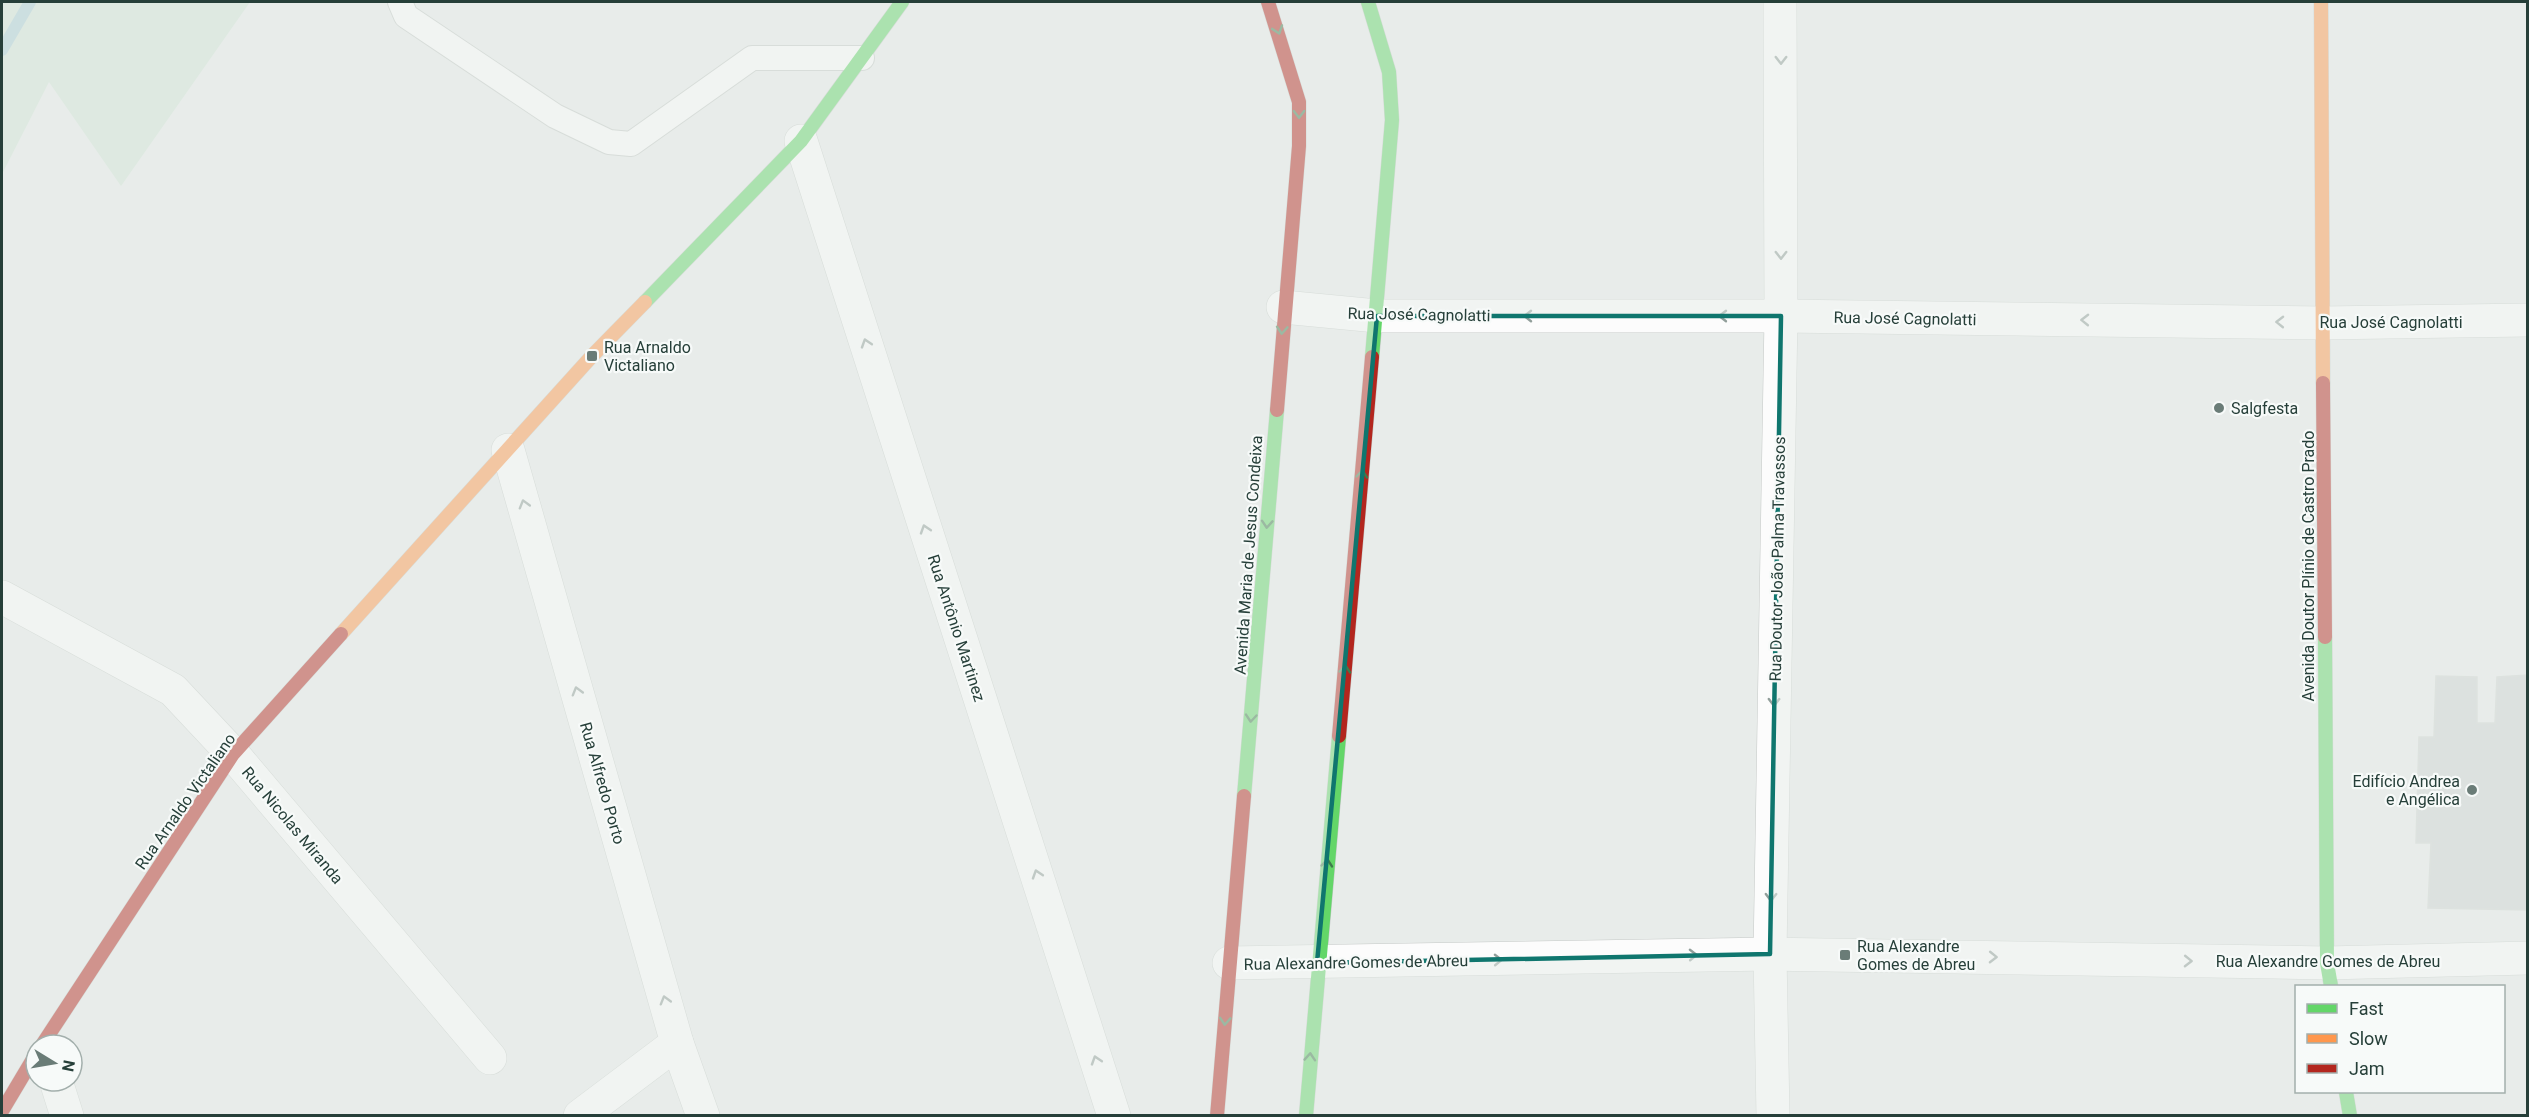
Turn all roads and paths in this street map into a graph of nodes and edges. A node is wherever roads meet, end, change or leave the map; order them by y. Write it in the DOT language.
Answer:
graph roads {
  1 [pos="400,2"];
  2 [pos="902,2"];
  3 [pos="1268,2"];
  4 [pos="1368,2"];
  5 [pos="1780,2"];
  6 [pos="2320,2"];
  7 [pos="862,58"];
  8 [pos="801,141"];
  9 [pos="1283,307"];
  10 [pos="1377,316"];
  11 [pos="1781,316"];
  12 [pos="2528,320"];
  13 [pos="2322,323"];
  14 [pos="508,450"];
  15 [pos="2,597"];
  16 [pos="233,754"];
  17 [pos="1770,954"];
  18 [pos="2528,958"];
  19 [pos="1229,963"];
  20 [pos="1317,963"];
  21 [pos="2329,975"];
  22 [pos="51,1033"];
  23 [pos="677,1043"];
  24 [pos="490,1058"];
  25 [pos="24,1075"];
  26 [pos="60,1093"];
  27 [pos="2346,1093"];
  28 [pos="2,1111"];
  29 [pos="67,1116"];
  30 [pos="580,1116"];
  31 [pos="703,1116"];
  32 [pos="1114,1116"];
  33 [pos="1217,1116"];
  34 [pos="1306,1116"];
  35 [pos="1773,1116"];
  36 [pos="2350,1116"];
  1 -- 7 [label="lane"];
  2 -- 7 [label="street, Rua Arnaldo Victaliano"];
  3 -- 9 [label="street, Avenida Maria de Jesus Condeixa, one-way"];
  4 -- 10 [label="street"];
  5 -- 11 [label="street, Rua Doutor João Palma Travassos, one-way"];
  6 -- 13 [label="street, Avenida Doutor Plínio de Castro Prado"];
  7 -- 8 [label="street, Rua Arnaldo Victaliano"];
  8 -- 14 [label="street, Rua Arnaldo Victaliano"];
  32 -- 8 [label="street, Rua Antônio Martinez, one-way"];
  9 -- 10 [label="street, Rua José Cagnolatti"];
  9 -- 19 [label="street, Avenida Maria de Jesus Condeixa, one-way"];
  11 -- 10 [label="street, Rua José Cagnolatti, one-way"];
  20 -- 10 [label="street, one-way"];
  13 -- 11 [label="street, Rua José Cagnolatti, one-way"];
  11 -- 17 [label="street, Rua Doutor João Palma Travassos, one-way"];
  12 -- 13 [label="street, Rua José Cagnolatti"];
  13 -- 21 [label="street, Avenida Doutor Plínio de Castro Prado"];
  14 -- 16 [label="street, Rua Arnaldo Victaliano"];
  23 -- 14 [label="street, Rua Alfredo Porto, one-way"];
  15 -- 16 [label="street, Rua Nicolas Miranda"];
  16 -- 22 [label="street, Rua Arnaldo Victaliano"];
  16 -- 24 [label="street, Rua Nicolas Miranda"];
  20 -- 17 [label="street, Rua Alexandre Gomes de Abreu, one-way"];
  17 -- 21 [label="street, Rua Alexandre Gomes de Abreu, one-way"];
  17 -- 35 [label="street, Rua Doutor João Palma Travassos"];
  18 -- 21 [label="street, Rua Alexandre Gomes de Abreu"];
  19 -- 20 [label="street, Rua Alexandre Gomes de Abreu"];
  19 -- 33 [label="street, Avenida Maria de Jesus Condeixa, one-way"];
  34 -- 20 [label="street, one-way"];
  23 -- 30 [label="street"];
  23 -- 31 [label="street, Rua Alfredo Porto"];
  25 -- 28 [label="street, Rua Arnaldo Victaliano"];
  26 -- 29 [label="street"];
  27 -- 36 [label="street"];
}
